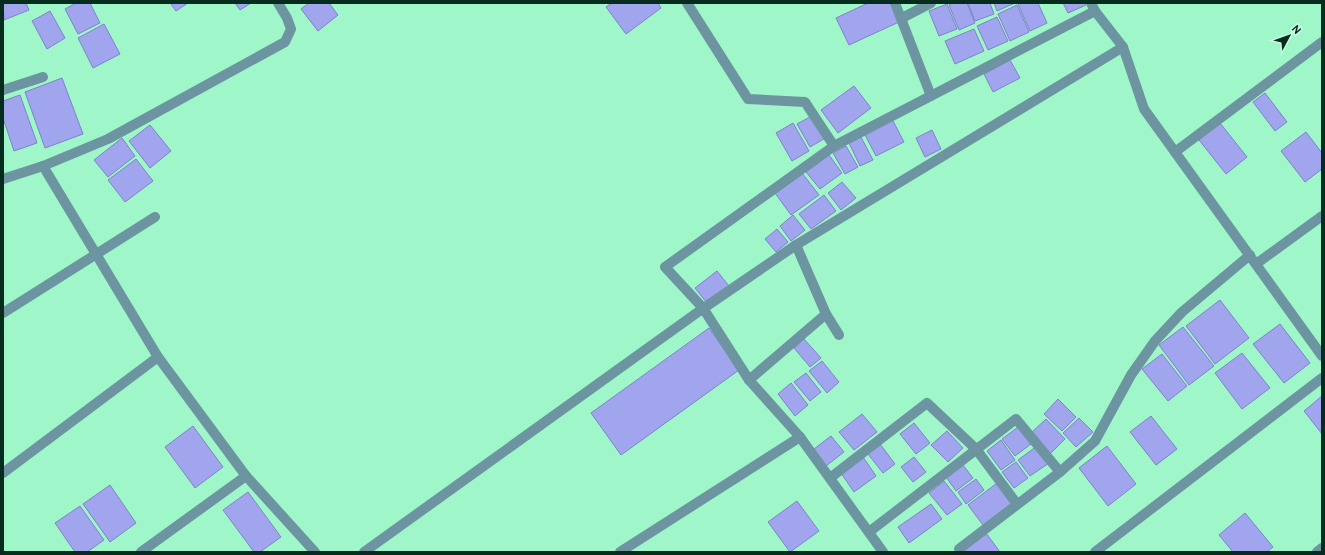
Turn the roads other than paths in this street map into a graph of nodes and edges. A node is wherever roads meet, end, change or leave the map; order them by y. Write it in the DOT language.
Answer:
graph roads {
  1 [pos="278,3"];
  2 [pos="687,3"];
  3 [pos="895,3"];
  4 [pos="931,3"];
  5 [pos="1093,7"];
  6 [pos="902,18"];
  7 [pos="1322,42"];
  8 [pos="1123,47"];
  9 [pos="43,77"];
  10 [pos="3,90"];
  11 [pos="931,96"];
  12 [pos="834,146"];
  13 [pos="1175,152"];
  14 [pos="43,166"];
  15 [pos="3,179"];
  16 [pos="1322,216"];
  17 [pos="155,217"];
  18 [pos="796,245"];
  19 [pos="95,253"];
  20 [pos="1250,255"];
  21 [pos="1256,264"];
  22 [pos="703,308"];
  23 [pos="3,313"];
  24 [pos="826,314"];
  25 [pos="839,335"];
  26 [pos="1322,356"];
  27 [pos="158,357"];
  28 [pos="1322,378"];
  29 [pos="749,380"];
  30 [pos="800,437"];
  31 [pos="976,449"];
  32 [pos="1060,472"];
  33 [pos="3,473"];
  34 [pos="246,476"];
  35 [pos="830,478"];
  36 [pos="1017,504"];
  37 [pos="869,532"];
  38 [pos="1322,548"];
  39 [pos="959,549"];
  40 [pos="141,552"];
  41 [pos="315,552"];
  42 [pos="364,552"];
  43 [pos="620,552"];
  44 [pos="883,552"];
  45 [pos="1095,552"];
  46 [pos="1316,552"];
  1 -- 14 [label="street"];
  2 -- 12 [label="street"];
  3 -- 6 [label="street"];
  4 -- 6 [label="street"];
  5 -- 8 [label="street"];
  5 -- 11 [label="street"];
  6 -- 11 [label="street"];
  7 -- 13 [label="street"];
  8 -- 13 [label="street"];
  8 -- 18 [label="street"];
  9 -- 10 [label="street"];
  11 -- 12 [label="street"];
  12 -- 22 [label="street"];
  13 -- 20 [label="street"];
  14 -- 15 [label="street"];
  14 -- 19 [label="street"];
  16 -- 21 [label="street"];
  17 -- 19 [label="street"];
  18 -- 22 [label="street"];
  18 -- 24 [label="street"];
  19 -- 23 [label="street"];
  19 -- 27 [label="street"];
  20 -- 21 [label="street"];
  20 -- 32 [label="street"];
  21 -- 26 [label="street"];
  22 -- 29 [label="street"];
  22 -- 42 [label="street"];
  24 -- 25 [label="street"];
  24 -- 29 [label="street"];
  27 -- 33 [label="street"];
  27 -- 34 [label="street"];
  28 -- 45 [label="street"];
  29 -- 30 [label="street"];
  30 -- 35 [label="street"];
  30 -- 43 [label="street"];
  31 -- 32 [label="street"];
  31 -- 35 [label="street"];
  31 -- 36 [label="street"];
  31 -- 37 [label="street"];
  32 -- 36 [label="street"];
  34 -- 40 [label="street"];
  34 -- 41 [label="street"];
  35 -- 37 [label="street"];
  36 -- 39 [label="street"];
  37 -- 44 [label="street"];
  38 -- 46 [label="street"];
}
